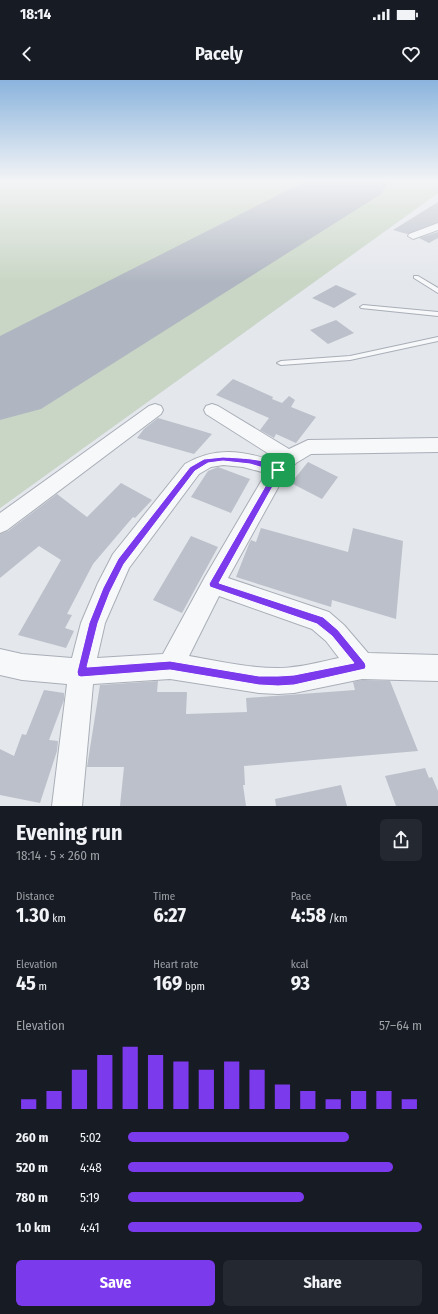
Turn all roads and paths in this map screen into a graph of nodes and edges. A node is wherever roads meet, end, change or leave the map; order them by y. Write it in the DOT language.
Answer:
graph roads {
  1 [pos="438,226"];
  2 [pos="413,236"];
  3 [pos="416,277"];
  4 [pos="438,291"];
  5 [pos="363,307"];
  6 [pos="438,314"];
  7 [pos="438,339"];
  8 [pos="281,363"];
  9 [pos="155,410"];
  10 [pos="212,410"];
  11 [pos="438,445"];
  12 [pos="284,464"];
  13 [pos="0,524"];
  14 [pos="213,584"];
  15 [pos="0,662"];
  16 [pos="170,666"];
  17 [pos="362,666"];
  18 [pos="438,668"];
  19 [pos="81,672"];
  20 [pos="67,806"];
  1 -- 2 [label="street"];
  3 -- 4 [label="lane"];
  5 -- 6 [label="lane"];
  7 -- 8 [label="lane"];
  9 -- 13 [label="street"];
  10 -- 12 [label="street"];
  11 -- 12 [label="street"];
  12 -- 14 [label="street"];
  12 -- 19 [label="street"];
  14 -- 16 [label="street"];
  14 -- 17 [label="street"];
  15 -- 19 [label="street"];
  16 -- 17 [label="street"];
  16 -- 19 [label="street"];
  17 -- 18 [label="street"];
  19 -- 20 [label="street"];
}
